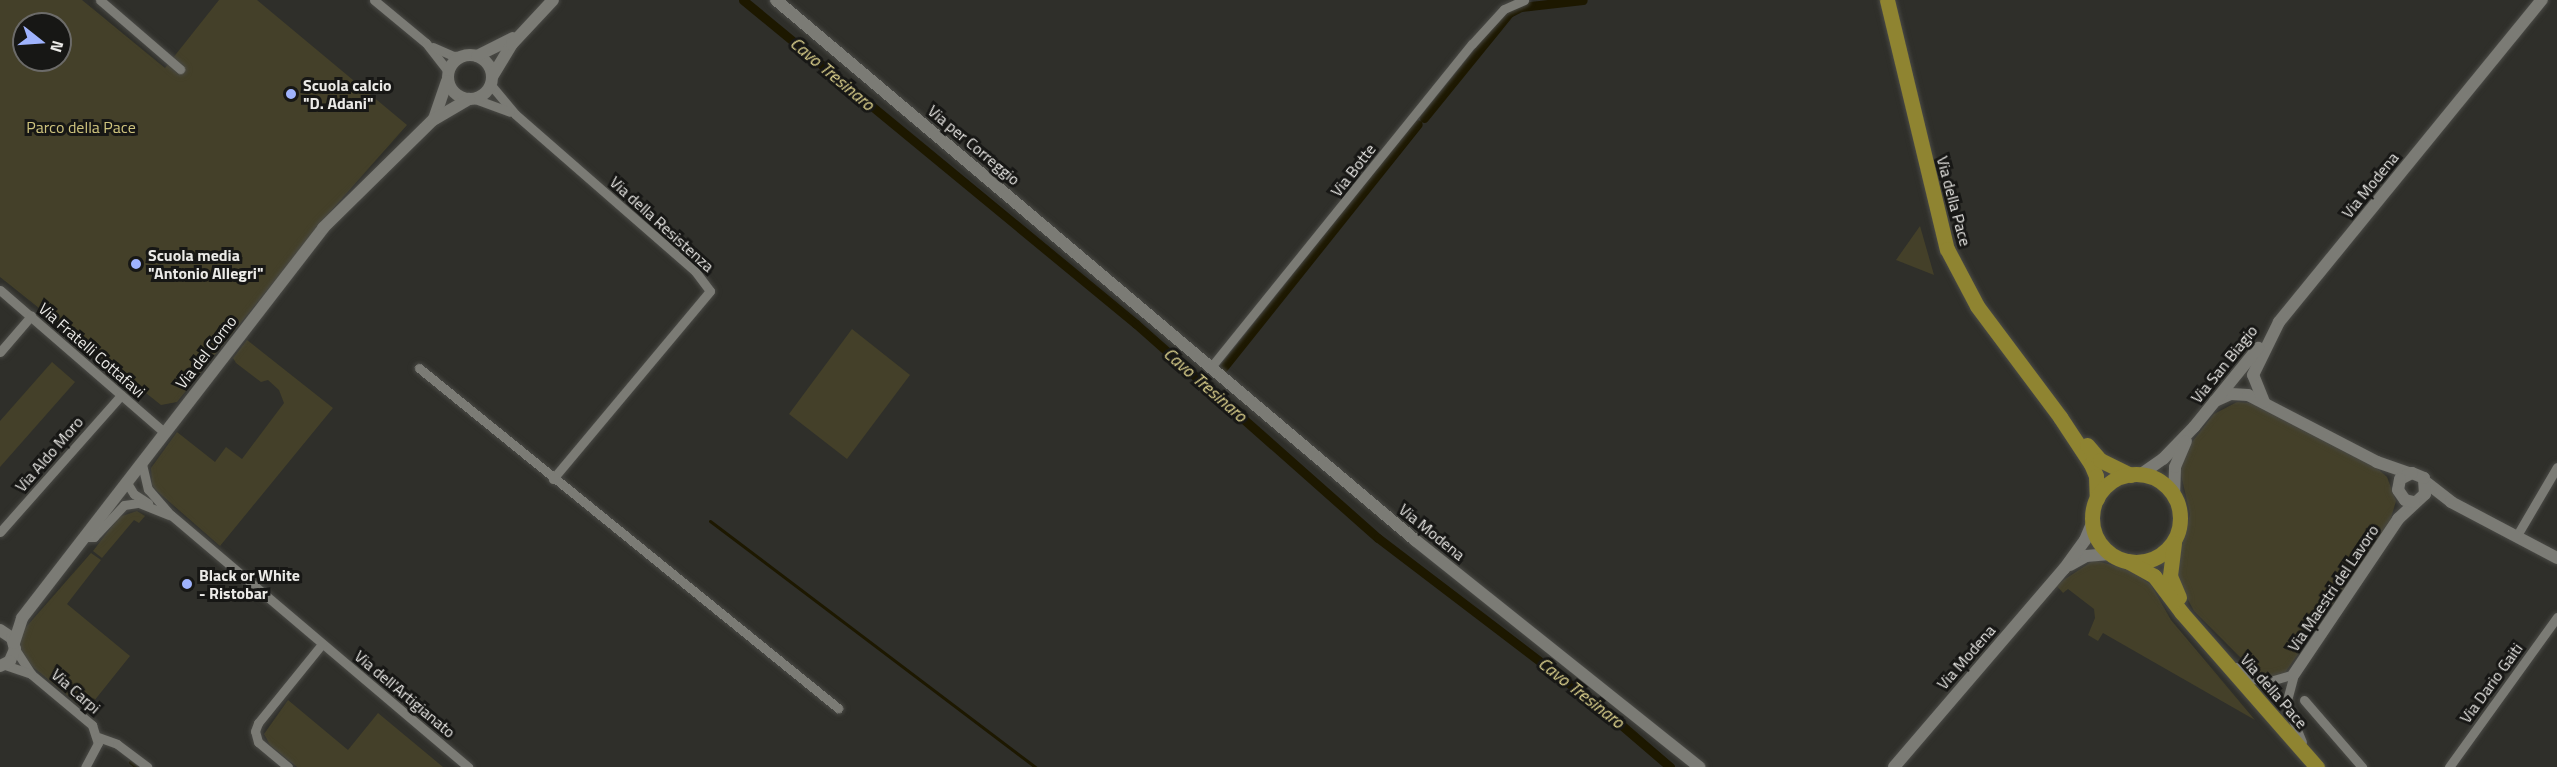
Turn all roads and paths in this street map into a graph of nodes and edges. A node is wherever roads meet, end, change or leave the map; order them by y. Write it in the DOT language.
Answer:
graph roads {
  1 [pos="100,0"];
  2 [pos="374,0"];
  3 [pos="553,0"];
  4 [pos="776,0"];
  5 [pos="1524,0"];
  6 [pos="1887,0"];
  7 [pos="2542,0"];
  8 [pos="524,31"];
  9 [pos="426,43"];
  10 [pos="472,56"];
  11 [pos="180,69"];
  12 [pos="448,76"];
  13 [pos="491,81"];
  14 [pos="472,99"];
  15 [pos="514,114"];
  16 [pos="433,120"];
  17 [pos="0,290"];
  18 [pos="1150,315"];
  19 [pos="31,316"];
  20 [pos="2279,322"];
  21 [pos="0,352"];
  22 [pos="1211,367"];
  23 [pos="419,368"];
  24 [pos="121,395"];
  25 [pos="2216,401"];
  26 [pos="2264,402"];
  27 [pos="2060,417"];
  28 [pos="2194,427"];
  29 [pos="165,433"];
  30 [pos="2377,462"];
  31 [pos="142,464"];
  32 [pos="2557,467"];
  33 [pos="2409,473"];
  34 [pos="2136,475"];
  35 [pos="552,479"];
  36 [pos="127,483"];
  37 [pos="2427,483"];
  38 [pos="2399,491"];
  39 [pos="2174,496"];
  40 [pos="2097,499"];
  41 [pos="2417,501"];
  42 [pos="2451,502"];
  43 [pos="171,515"];
  44 [pos="2398,519"];
  45 [pos="2093,521"];
  46 [pos="0,532"];
  47 [pos="85,537"];
  48 [pos="2516,537"];
  49 [pos="2174,540"];
  50 [pos="2110,554"];
  51 [pos="2557,558"];
  52 [pos="2127,561"];
  53 [pos="2064,569"];
  54 [pos="2557,617"];
  55 [pos="22,618"];
  56 [pos="0,630"];
  57 [pos="2204,639"];
  58 [pos="322,644"];
  59 [pos="15,646"];
  60 [pos="2218,655"];
  61 [pos="3,665"];
  62 [pos="31,674"];
  63 [pos="2294,674"];
  64 [pos="2304,700"];
  65 [pos="838,708"];
  66 [pos="98,737"];
  67 [pos="2316,766"];
  68 [pos="85,767"];
  69 [pos="147,767"];
  70 [pos="288,767"];
  71 [pos="468,767"];
  72 [pos="1699,767"];
  73 [pos="1894,767"];
  74 [pos="2362,767"];
  75 [pos="2449,767"];
  1 -- 11 [label="street"];
  2 -- 9 [label="street"];
  3 -- 8 [label="street, Via del Corno"];
  4 -- 18 [label="street, Via per Correggio"];
  5 -- 22 [label="street, Via Botte"];
  6 -- 27 [label="main road, Via della Pace"];
  7 -- 20 [label="street, Via Modena"];
  8 -- 10 [label="street, Via del Corno"];
  8 -- 13 [label="street, Via del Corno"];
  9 -- 10 [label="street"];
  9 -- 12 [label="street"];
  10 -- 12 [label="street, Via del Corno"];
  10 -- 13 [label="street"];
  12 -- 14 [label="street"];
  12 -- 16 [label="street, Via del Corno"];
  13 -- 14 [label="street, Via del Corno"];
  13 -- 15 [label="street, Via della Resistenza"];
  14 -- 15 [label="street, Via della Resistenza"];
  14 -- 16 [label="street, Via del Corno"];
  15 -- 35 [label="street, Via della Resistenza"];
  16 -- 29 [label="street, Via del Corno"];
  17 -- 19 [label="street, Via Fratelli Cottafavi"];
  18 -- 22 [label="street, Via Modena"];
  19 -- 21 [label="street"];
  19 -- 24 [label="street, Via Fratelli Cottafavi"];
  20 -- 25 [label="street, Via San Biagio"];
  20 -- 26 [label="street, Via Modena"];
  22 -- 72 [label="street, Via Modena"];
  23 -- 35 [label="street"];
  24 -- 29 [label="street, Via Fratelli Cottafavi"];
  24 -- 46 [label="street, Via Aldo Moro"];
  25 -- 26 [label="street"];
  25 -- 28 [label="street, Via San Biagio"];
  26 -- 30 [label="street"];
  27 -- 34 [label="main road, Via della Pace"];
  27 -- 40 [label="main road, Via della Pace"];
  28 -- 34 [label="street, Via San Biagio"];
  28 -- 39 [label="street, Via San Biagio"];
  29 -- 31 [label="street, Via del Corno"];
  30 -- 33 [label="street"];
  30 -- 38 [label="street"];
  31 -- 36 [label="street, Via del Corno"];
  31 -- 43 [label="street, Via dell'Artigianato"];
  32 -- 48 [label="street"];
  33 -- 37 [label="street"];
  33 -- 38 [label="street"];
  34 -- 39 [label="main road, Via della Pace"];
  34 -- 40 [label="main road"];
  35 -- 65 [label="street"];
  36 -- 43 [label="street"];
  36 -- 47 [label="street, Via del Corno"];
  37 -- 41 [label="street"];
  37 -- 42 [label="street"];
  38 -- 41 [label="street"];
  38 -- 44 [label="street, Via Maestri del Lavoro"];
  39 -- 49 [label="main road, Via della Pace"];
  40 -- 45 [label="main road, Via della Pace"];
  41 -- 42 [label="street"];
  41 -- 44 [label="street, Via Maestri del Lavoro"];
  42 -- 48 [label="street"];
  43 -- 47 [label="street"];
  43 -- 58 [label="street, Via dell'Artigianato"];
  44 -- 63 [label="street, Via Maestri del Lavoro"];
  45 -- 50 [label="main road"];
  45 -- 53 [label="street"];
  47 -- 55 [label="street, Via del Corno"];
  48 -- 51 [label="street"];
  49 -- 52 [label="main road"];
  49 -- 57 [label="main road, Via della Pace"];
  50 -- 52 [label="main road, Via della Pace"];
  50 -- 53 [label="street"];
  52 -- 57 [label="main road, Via della Pace"];
  53 -- 73 [label="street, Via Modena"];
  54 -- 75 [label="street, Via Dario Gaiti"];
  55 -- 56 [label="street, Via del Corno"];
  55 -- 59 [label="street, Via del Corno"];
  56 -- 59 [label="street, Via Carpi"];
  57 -- 60 [label="main road, Via della Pace"];
  58 -- 70 [label="street"];
  58 -- 71 [label="street, Via dell'Artigianato"];
  59 -- 61 [label="street, Via Carpi"];
  59 -- 62 [label="street, Via Carpi"];
  60 -- 63 [label="street"];
  60 -- 67 [label="main road, Via della Pace"];
  61 -- 62 [label="street, Via Carpi"];
  62 -- 66 [label="street, Via Carpi"];
  63 -- 67 [label="street"];
  64 -- 74 [label="street"];
  66 -- 68 [label="street, Via Carpi"];
  66 -- 69 [label="street"];
}
